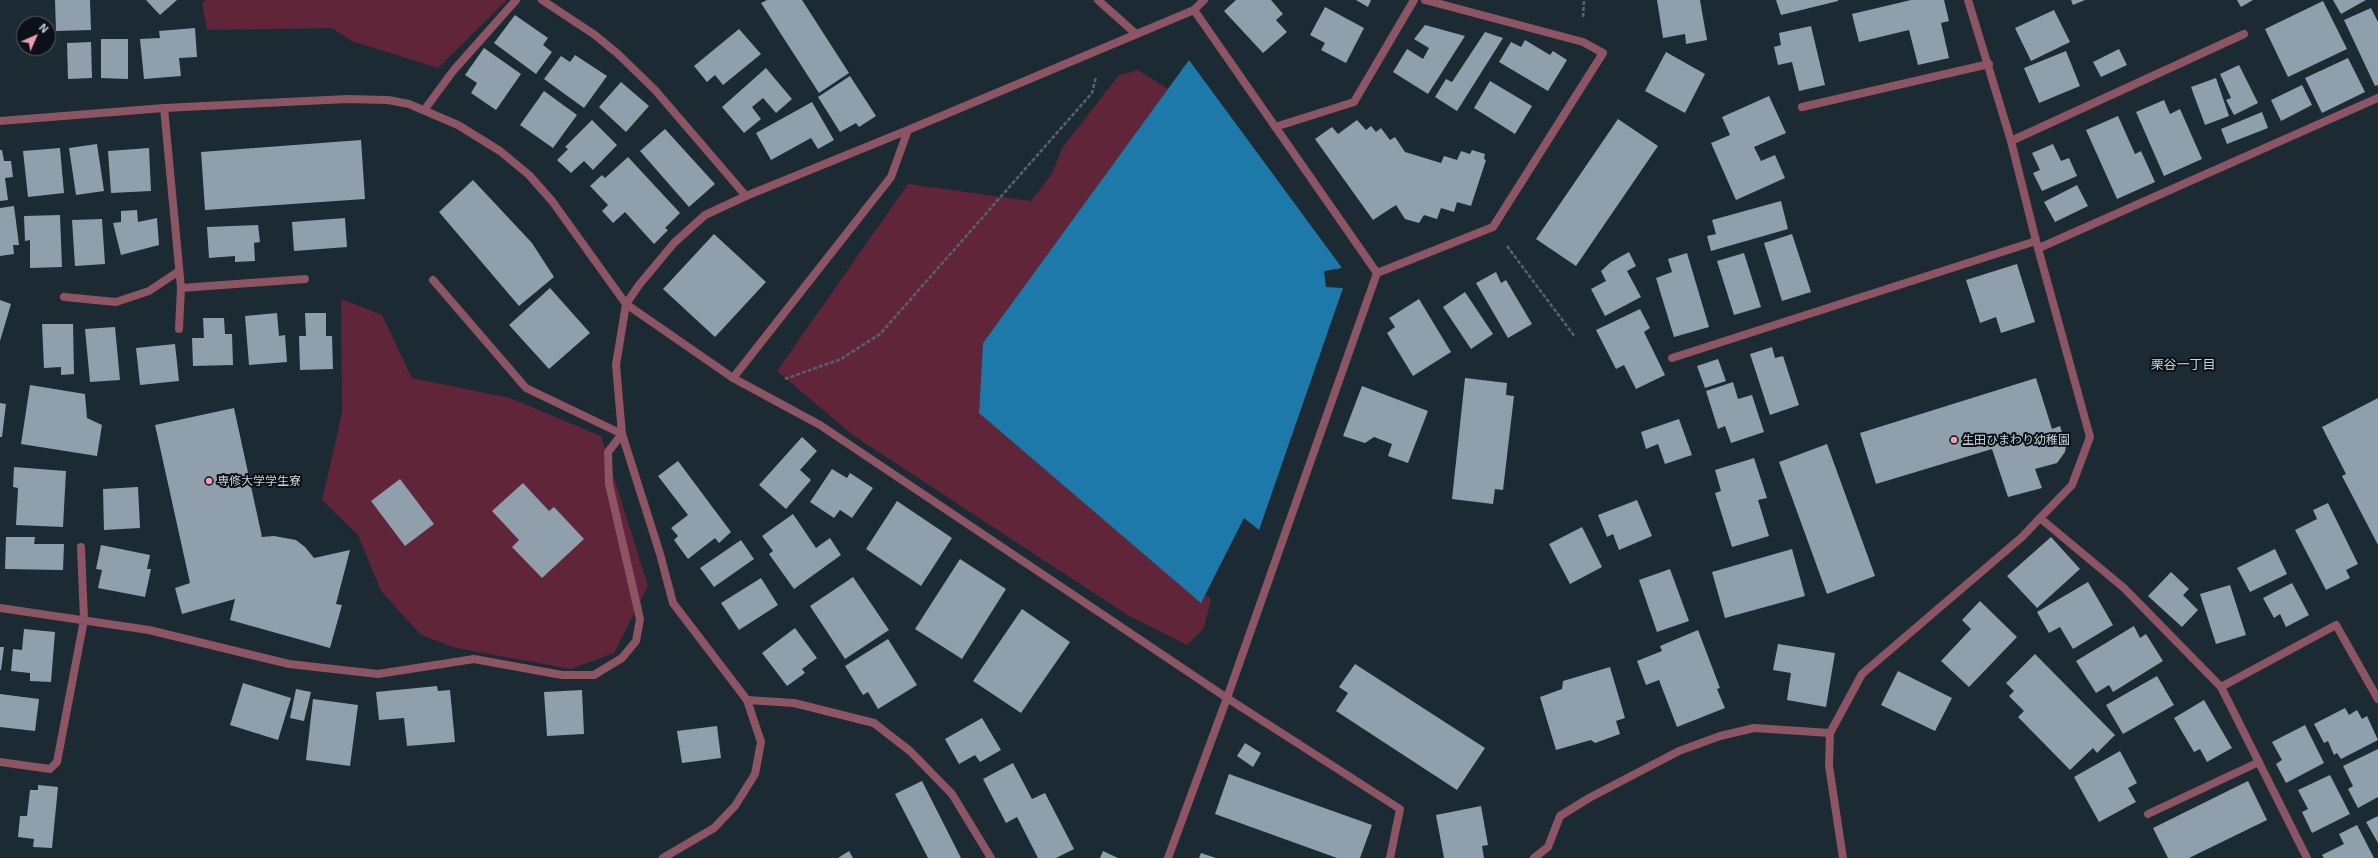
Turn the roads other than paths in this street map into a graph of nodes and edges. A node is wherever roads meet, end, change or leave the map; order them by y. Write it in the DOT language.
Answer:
graph roads {
  1 [pos="516,0"];
  2 [pos="542,0"];
  3 [pos="1098,0"];
  4 [pos="1204,0"];
  5 [pos="1414,0"];
  6 [pos="1425,0"];
  7 [pos="1968,0"];
  8 [pos="1194,10"];
  9 [pos="1136,34"];
  10 [pos="2244,34"];
  11 [pos="1989,64"];
  12 [pos="2378,98"];
  13 [pos="1802,107"];
  14 [pos="164,108"];
  15 [pos="425,109"];
  16 [pos="0,120"];
  17 [pos="1275,127"];
  18 [pos="908,130"];
  19 [pos="2011,141"];
  20 [pos="746,196"];
  21 [pos="2038,245"];
  22 [pos="179,271"];
  23 [pos="1378,273"];
  24 [pos="305,279"];
  25 [pos="433,280"];
  26 [pos="181,288"];
  27 [pos="64,297"];
  28 [pos="626,304"];
  29 [pos="179,329"];
  30 [pos="1672,358"];
  31 [pos="733,378"];
  32 [pos="622,434"];
  33 [pos="2040,518"];
  34 [pos="81,547"];
  35 [pos="0,608"];
  36 [pos="84,620"];
  37 [pos="2221,687"];
  38 [pos="1227,698"];
  39 [pos="2378,699"];
  40 [pos="747,700"];
  41 [pos="1830,733"];
  42 [pos="0,762"];
  43 [pos="2259,762"];
  44 [pos="2148,814"];
  45 [pos="662,858"];
  46 [pos="991,858"];
  47 [pos="1168,858"];
  48 [pos="1390,858"];
  49 [pos="1534,858"];
  50 [pos="1842,858"];
  51 [pos="2307,858"];
  1 -- 15 [label="street"];
  2 -- 20 [label="street"];
  3 -- 9 [label="street"];
  4 -- 8 [label="street"];
  5 -- 17 [label="street"];
  6 -- 23 [label="street"];
  7 -- 11 [label="street"];
  8 -- 9 [label="street"];
  8 -- 17 [label="street"];
  9 -- 18 [label="street"];
  10 -- 19 [label="street"];
  11 -- 13 [label="street"];
  11 -- 19 [label="street"];
  12 -- 21 [label="street"];
  14 -- 15 [label="street"];
  14 -- 16 [label="street"];
  14 -- 22 [label="street"];
  15 -- 28 [label="street"];
  17 -- 23 [label="street"];
  18 -- 20 [label="street"];
  18 -- 31 [label="street"];
  19 -- 21 [label="street"];
  20 -- 28 [label="street"];
  21 -- 30 [label="street"];
  21 -- 33 [label="street"];
  22 -- 26 [label="street"];
  22 -- 27 [label="street"];
  23 -- 38 [label="street"];
  24 -- 26 [label="street"];
  25 -- 32 [label="street"];
  26 -- 29 [label="street"];
  28 -- 31 [label="street"];
  28 -- 32 [label="street"];
  31 -- 38 [label="street"];
  32 -- 36 [label="street"];
  32 -- 40 [label="street"];
  33 -- 37 [label="street"];
  33 -- 41 [label="street"];
  34 -- 36 [label="street"];
  35 -- 36 [label="street"];
  36 -- 42 [label="street"];
  37 -- 39 [label="street"];
  37 -- 43 [label="street"];
  38 -- 47 [label="street"];
  38 -- 48 [label="street"];
  40 -- 45 [label="street"];
  40 -- 46 [label="street"];
  41 -- 49 [label="street"];
  41 -- 50 [label="street"];
  43 -- 44 [label="street"];
  43 -- 51 [label="street"];
}
